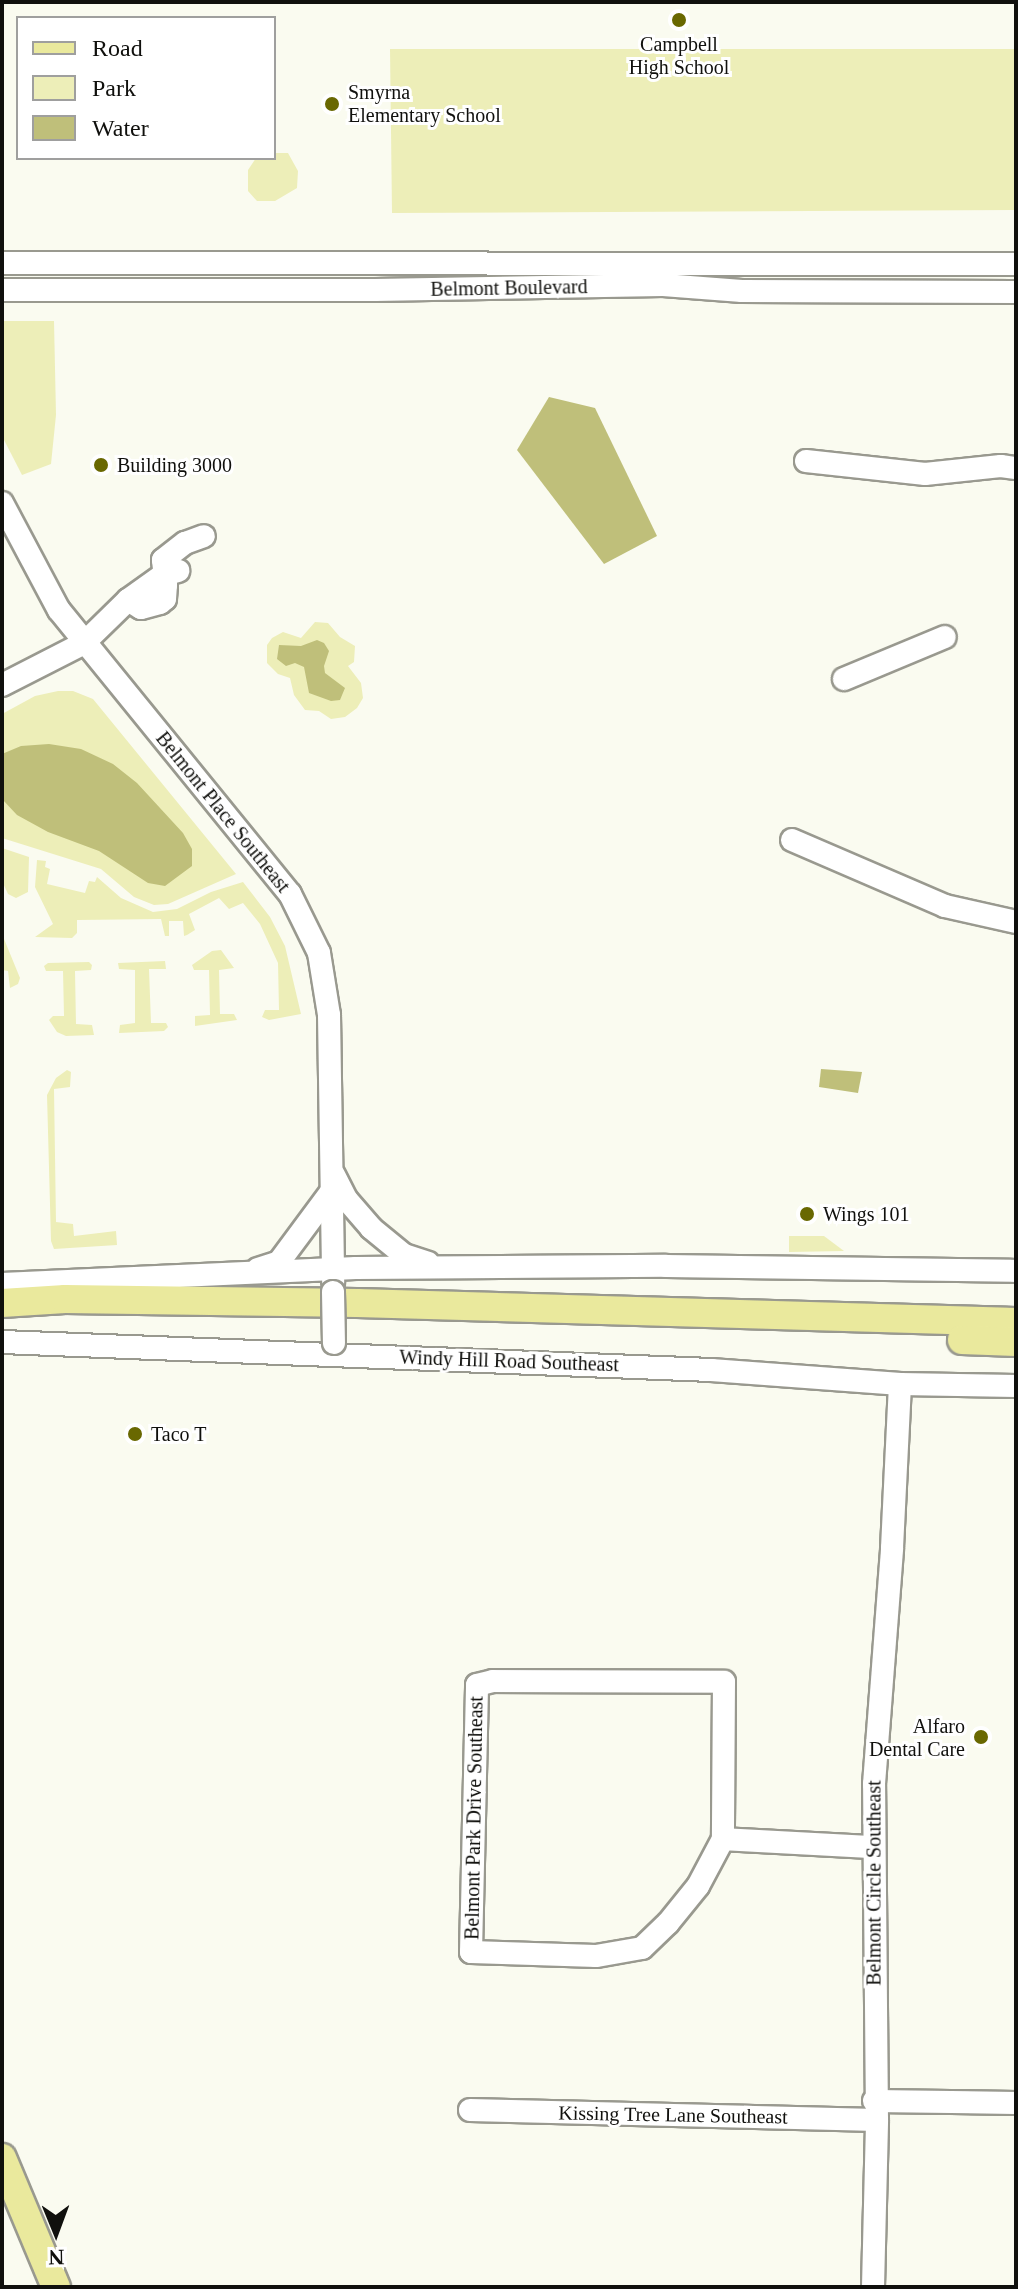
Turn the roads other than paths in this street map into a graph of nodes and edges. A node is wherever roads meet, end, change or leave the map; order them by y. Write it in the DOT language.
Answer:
graph roads {
  1 [pos="2,263"];
  2 [pos="1016,264"];
  3 [pos="2,290"];
  4 [pos="1016,292"];
  5 [pos="806,461"];
  6 [pos="1016,468"];
  7 [pos="2,503"];
  8 [pos="204,536"];
  9 [pos="945,637"];
  10 [pos="84,643"];
  11 [pos="844,679"];
  12 [pos="2,685"];
  13 [pos="792,840"];
  14 [pos="1016,922"];
  15 [pos="332,1180"];
  16 [pos="446,1268"];
  17 [pos="1016,1271"];
  18 [pos="251,1272"];
  19 [pos="333,1280"];
  20 [pos="2,1284"];
  21 [pos="2,1303"];
  22 [pos="2,1321"];
  23 [pos="1016,1322"];
  24 [pos="2,1342"];
  25 [pos="1016,1342"];
  26 [pos="334,1348"];
  27 [pos="900,1384"];
  28 [pos="1016,1386"];
  29 [pos="723,1839"];
  30 [pos="873,1847"];
  31 [pos="1016,2103"];
  32 [pos="470,2110"];
  33 [pos="875,2110"];
  34 [pos="2,2158"];
  35 [pos="56,2287"];
  36 [pos="873,2287"];
  1 -- 2 [label="street, Belmont Boulevard"];
  3 -- 4 [label="street, Belmont Boulevard"];
  5 -- 6 [label="street"];
  7 -- 10 [label="street, Belmont Place Southeast"];
  8 -- 10 [label="street"];
  9 -- 11 [label="street"];
  10 -- 12 [label="street"];
  10 -- 15 [label="street, Belmont Place Southeast"];
  13 -- 14 [label="street"];
  15 -- 16 [label="street"];
  15 -- 18 [label="street"];
  15 -- 19 [label="street, Belmont Place Southeast"];
  16 -- 17 [label="street"];
  16 -- 19 [label="street"];
  18 -- 19 [label="street"];
  18 -- 20 [label="street"];
  19 -- 26 [label="street, Belmont Place Southeast, bridge"];
  21 -- 23 [label="main road"];
  22 -- 25 [label="main road, Windy Hill Road Southeast"];
  24 -- 26 [label="street, Windy Hill Road Southeast"];
  26 -- 27 [label="street, Windy Hill Road Southeast"];
  27 -- 28 [label="street, Windy Hill Road Southeast"];
  27 -- 30 [label="street, Belmont Circle Southeast"];
  29 -- 29 [label="street, Belmont Park Drive Southeast"];
  29 -- 30 [label="street"];
  30 -- 33 [label="street, Belmont Circle Southeast"];
  31 -- 33 [label="street, Kissing Tree Lane Southeast"];
  32 -- 33 [label="street, Kissing Tree Lane Southeast"];
  33 -- 36 [label="street, Belmont Circle Southeast"];
  34 -- 35 [label="main road"];
}
